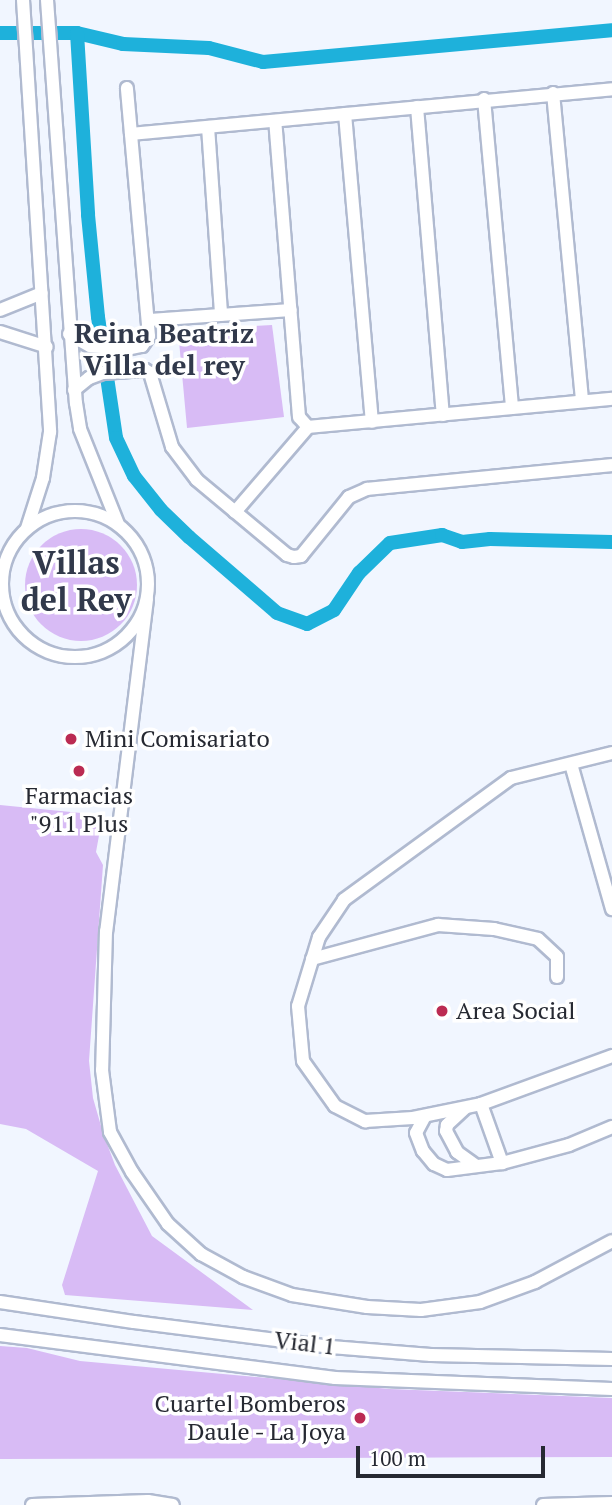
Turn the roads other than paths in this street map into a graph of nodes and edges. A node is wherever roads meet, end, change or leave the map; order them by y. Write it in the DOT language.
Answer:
graph roads {
  1 [pos="23,0"];
  2 [pos="47,0"];
  3 [pos="127,88"];
  4 [pos="612,89"];
  5 [pos="553,93"];
  6 [pos="484,99"];
  7 [pos="417,107"];
  8 [pos="345,114"];
  9 [pos="275,121"];
  10 [pos="208,127"];
  11 [pos="131,134"];
  12 [pos="42,293"];
  13 [pos="0,310"];
  14 [pos="291,310"];
  15 [pos="221,315"];
  16 [pos="150,320"];
  17 [pos="0,332"];
  18 [pos="69,334"];
  19 [pos="47,347"];
  20 [pos="74,390"];
  21 [pos="612,399"];
  22 [pos="582,401"];
  23 [pos="512,408"];
  24 [pos="443,415"];
  25 [pos="372,422"];
  26 [pos="308,427"];
  27 [pos="612,465"];
  28 [pos="235,512"];
  29 [pos="118,524"];
  30 [pos="27,528"];
  31 [pos="17,538"];
  32 [pos="0,541"];
  33 [pos="1,572"];
  34 [pos="1,599"];
  35 [pos="147,599"];
  36 [pos="612,753"];
  37 [pos="571,764"];
  38 [pos="612,909"];
  39 [pos="312,960"];
  40 [pos="557,977"];
  41 [pos="612,1056"];
  42 [pos="481,1104"];
  43 [pos="466,1108"];
  44 [pos="425,1116"];
  45 [pos="612,1127"];
  46 [pos="502,1163"];
  47 [pos="475,1165"];
  48 [pos="612,1241"];
  49 [pos="0,1302"];
  50 [pos="0,1335"];
  51 [pos="612,1359"];
  52 [pos="612,1389"];
  53 [pos="148,1503"];
  54 [pos="612,1503"];
  55 [pos="32,1505"];
  56 [pos="173,1505"];
  57 [pos="545,1505"];
  1 -- 12 [label="street"];
  2 -- 18 [label="street"];
  3 -- 11 [label="street"];
  4 -- 5 [label="street"];
  5 -- 6 [label="street"];
  5 -- 22 [label="street"];
  6 -- 7 [label="street"];
  6 -- 23 [label="street"];
  7 -- 8 [label="street"];
  7 -- 24 [label="street"];
  8 -- 9 [label="street"];
  8 -- 25 [label="street"];
  9 -- 10 [label="street"];
  9 -- 14 [label="street"];
  10 -- 11 [label="street"];
  10 -- 15 [label="street"];
  11 -- 16 [label="street"];
  12 -- 13 [label="street"];
  12 -- 19 [label="street"];
  14 -- 15 [label="street"];
  14 -- 26 [label="street"];
  15 -- 16 [label="street"];
  16 -- 18 [label="street"];
  17 -- 19 [label="street"];
  18 -- 20 [label="street"];
  19 -- 30 [label="street"];
  20 -- 28 [label="street"];
  20 -- 29 [label="street"];
  21 -- 22 [label="street"];
  22 -- 23 [label="street"];
  23 -- 24 [label="street"];
  24 -- 25 [label="street"];
  25 -- 26 [label="street"];
  26 -- 28 [label="street"];
  27 -- 28 [label="street"];
  29 -- 30 [label="street"];
  29 -- 35 [label="street"];
  30 -- 31 [label="street"];
  31 -- 32 [label="street"];
  31 -- 33 [label="street"];
  33 -- 34 [label="street"];
  34 -- 35 [label="street"];
  35 -- 48 [label="street"];
  36 -- 37 [label="street"];
  37 -- 38 [label="street"];
  37 -- 39 [label="street"];
  39 -- 40 [label="street"];
  39 -- 44 [label="street"];
  41 -- 42 [label="street"];
  42 -- 43 [label="street"];
  42 -- 46 [label="street"];
  43 -- 44 [label="street"];
  43 -- 47 [label="street"];
  44 -- 47 [label="street"];
  45 -- 46 [label="street"];
  46 -- 47 [label="street"];
  49 -- 51 [label="street, Vial 1"];
  50 -- 52 [label="street, Vial 1"];
  53 -- 55 [label="street"];
  53 -- 56 [label="street"];
  54 -- 57 [label="street"];
}
